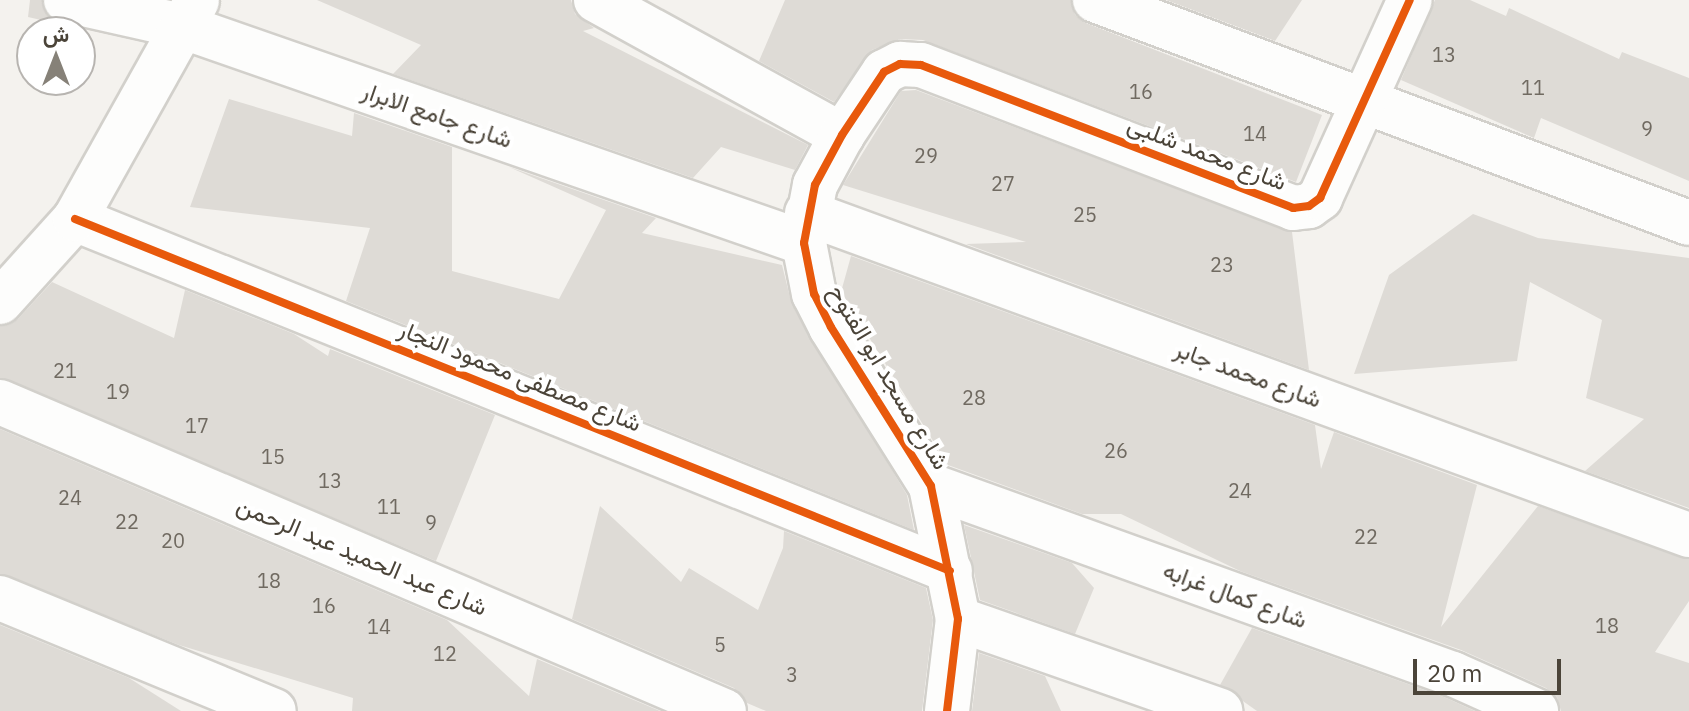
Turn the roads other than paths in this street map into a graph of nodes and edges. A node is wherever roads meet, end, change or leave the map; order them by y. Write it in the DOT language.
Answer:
graph roads {
  1 [pos="66,0"];
  2 [pos="596,0"];
  3 [pos="1095,0"];
  4 [pos="1410,0"];
  5 [pos="190,13"];
  6 [pos="1364,101"];
  7 [pos="842,135"];
  8 [pos="75,219"];
  9 [pos="1689,223"];
  10 [pos="806,228"];
  11 [pos="0,302"];
  12 [pos="0,402"];
  13 [pos="931,486"];
  14 [pos="1689,535"];
  15 [pos="950,571"];
  16 [pos="0,598"];
  17 [pos="958,619"];
  18 [pos="274,711"];
  19 [pos="724,711"];
  20 [pos="947,711"];
  21 [pos="1220,711"];
  22 [pos="1536,711"];
  1 -- 5 [label="street, شارع جامع الابرار"];
  2 -- 7 [label="street"];
  3 -- 6 [label="street"];
  4 -- 6 [label="street, شارع محمد شلبى"];
  5 -- 8 [label="street"];
  5 -- 10 [label="street, شارع جامع الابرار"];
  6 -- 7 [label="street, شارع محمد شلبى"];
  6 -- 9 [label="street"];
  7 -- 10 [label="street"];
  8 -- 11 [label="street"];
  8 -- 15 [label="street, شارع مصطفى محمود النجار"];
  10 -- 13 [label="street, شارع مسجد ابو الفتوح"];
  10 -- 14 [label="street, شارع محمد جابر"];
  12 -- 19 [label="street, شارع عبد الحميد عبد الرحمن"];
  13 -- 15 [label="street, شارع مسجد ابو الفتوح"];
  13 -- 22 [label="street, شارع كمال غرابه"];
  15 -- 17 [label="street, شارع مسجد ابو الفتوح"];
  16 -- 18 [label="street"];
  17 -- 20 [label="street, شارع مسجد ابو الفتوح"];
  17 -- 21 [label="street"];
}
